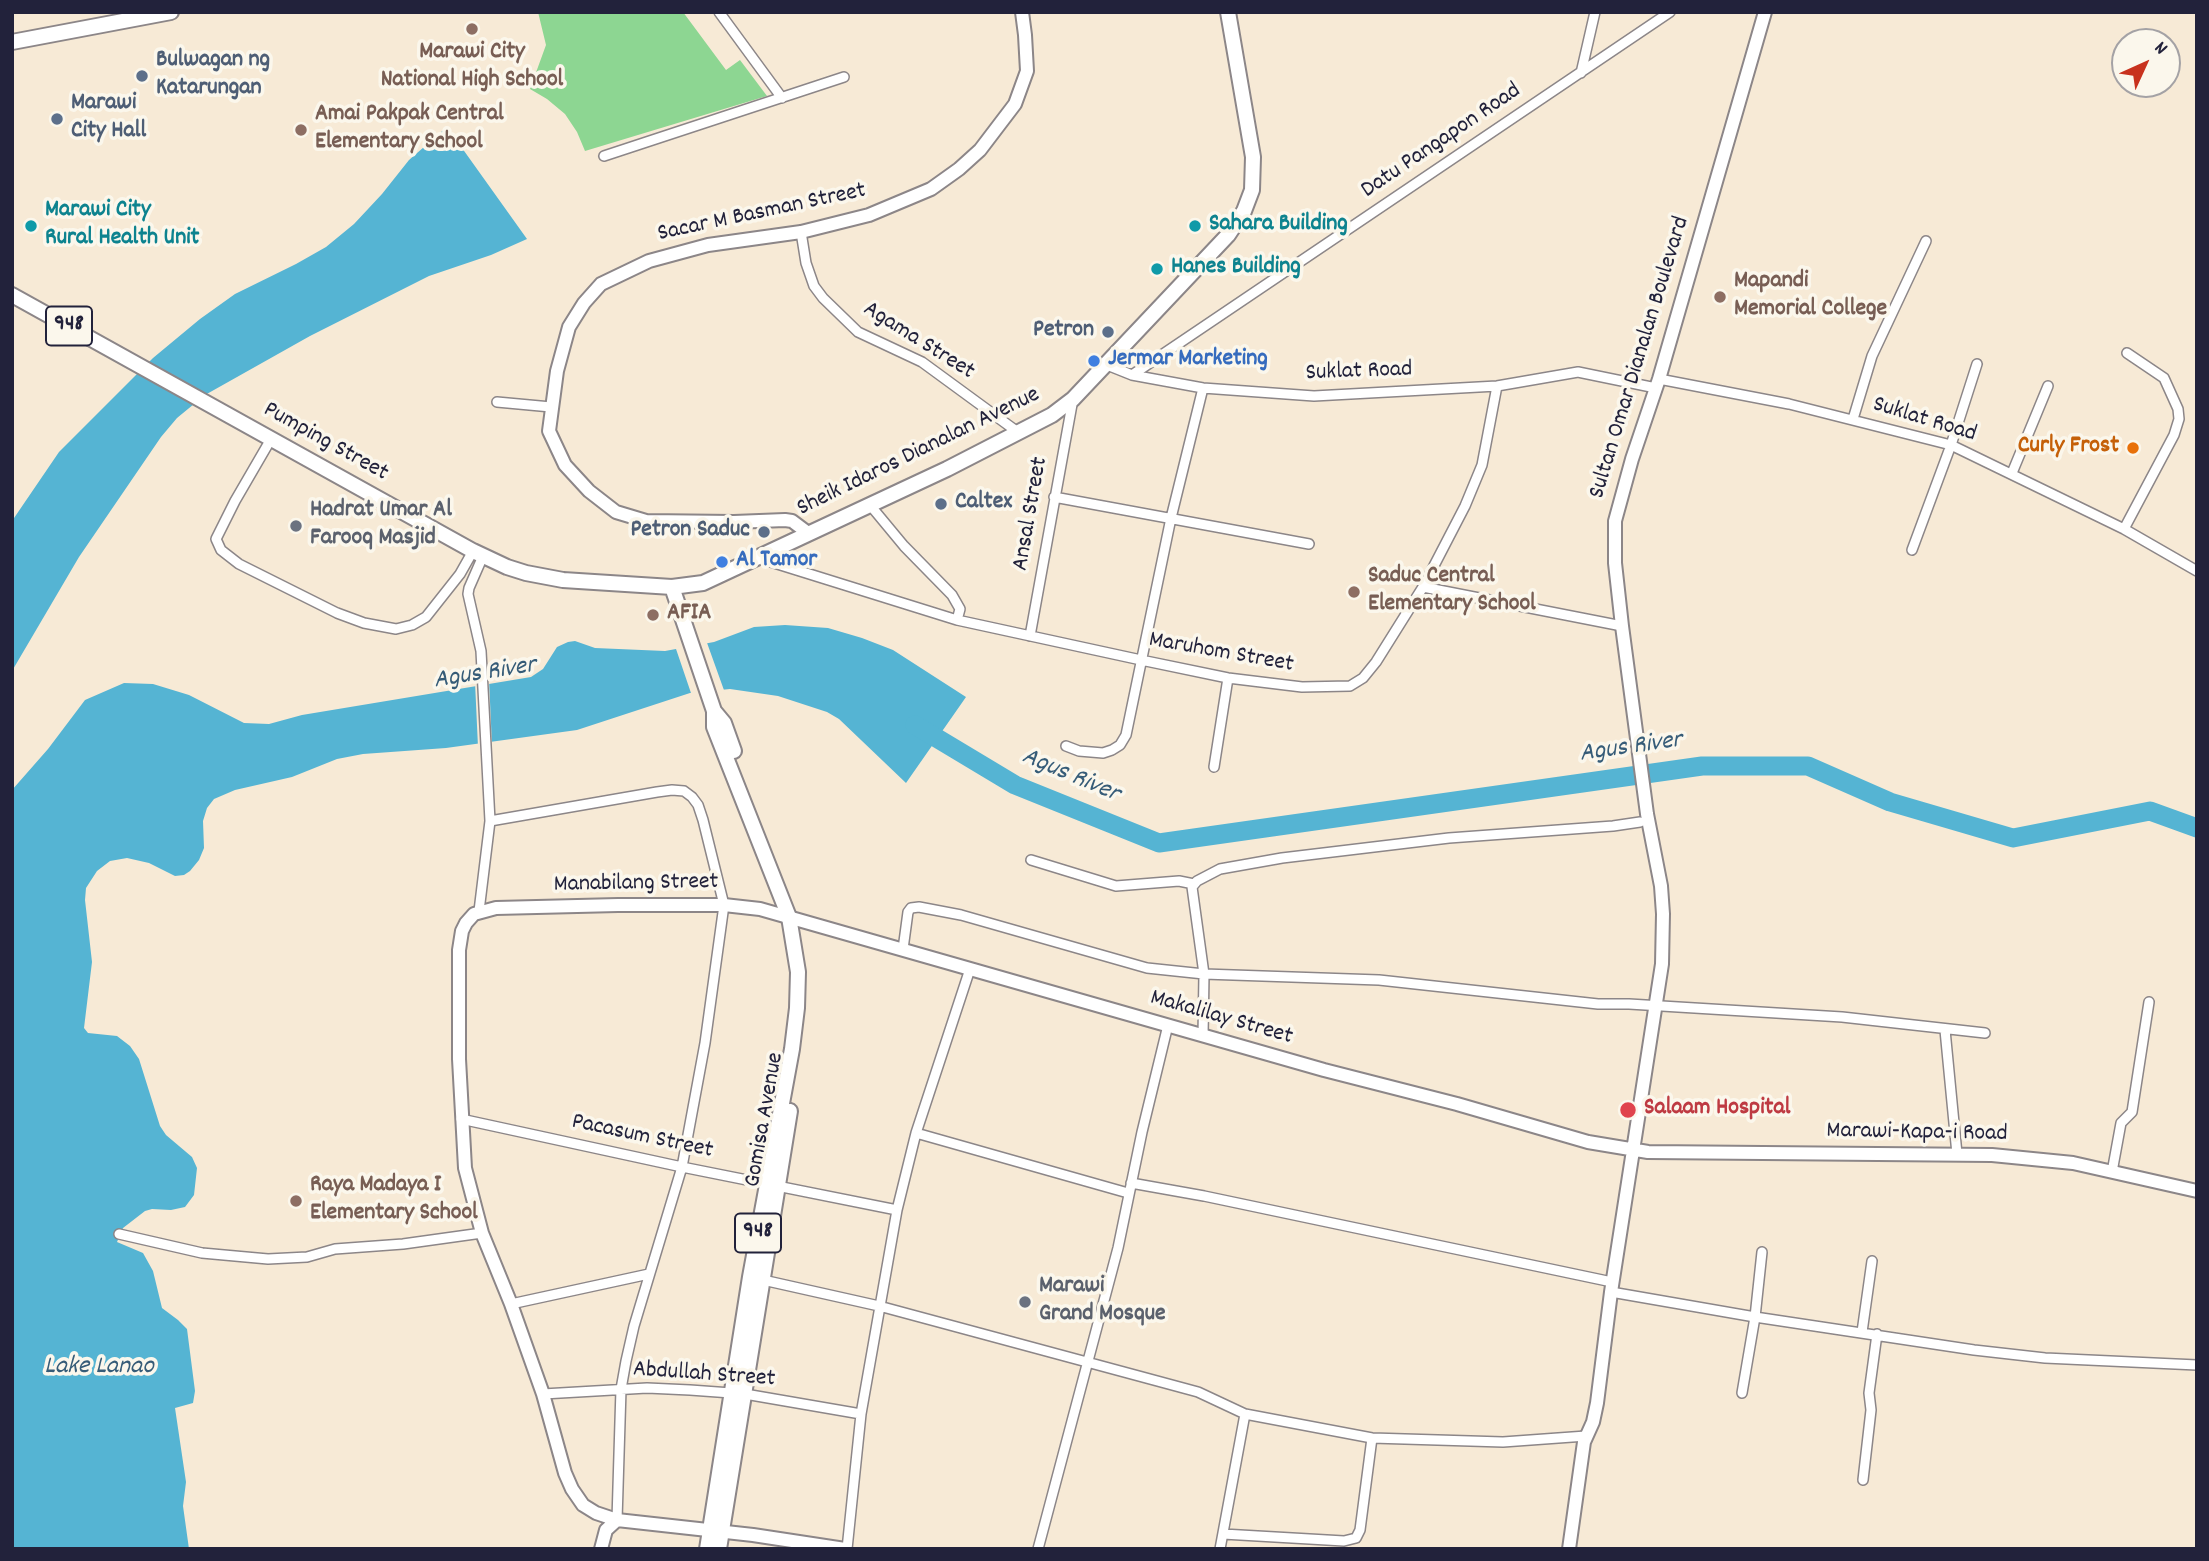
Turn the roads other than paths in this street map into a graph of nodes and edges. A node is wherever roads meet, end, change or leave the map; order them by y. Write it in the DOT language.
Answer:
graph roads {
  1 [pos="171,12"];
  2 [pos="719,12"];
  3 [pos="1022,12"];
  4 [pos="1228,12"];
  5 [pos="1595,12"];
  6 [pos="1670,12"];
  7 [pos="1765,12"];
  8 [pos="112,18"];
  9 [pos="12,42"];
  10 [pos="1581,73"];
  11 [pos="844,77"];
  12 [pos="782,98"];
  13 [pos="604,156"];
  14 [pos="801,232"];
  15 [pos="1926,241"];
  16 [pos="12,295"];
  17 [pos="2127,354"];
  18 [pos="1977,363"];
  19 [pos="1107,365"];
  20 [pos="1132,375"];
  21 [pos="1657,383"];
  22 [pos="1497,386"];
  23 [pos="2048,386"];
  24 [pos="1203,388"];
  25 [pos="1073,399"];
  26 [pos="497,402"];
  27 [pos="551,407"];
  28 [pos="1853,419"];
  29 [pos="1019,432"];
  30 [pos="271,439"];
  31 [pos="1951,445"];
  32 [pos="2012,473"];
  33 [pos="1055,497"];
  34 [pos="870,505"];
  35 [pos="1171,518"];
  36 [pos="2124,529"];
  37 [pos="808,533"];
  38 [pos="1309,544"];
  39 [pos="1912,550"];
  40 [pos="478,554"];
  41 [pos="758,558"];
  42 [pos="2197,571"];
  43 [pos="672,587"];
  44 [pos="1423,587"];
  45 [pos="957,620"];
  46 [pos="1622,626"];
  47 [pos="1030,636"];
  48 [pos="1141,660"];
  49 [pos="1228,678"];
  50 [pos="1066,746"];
  51 [pos="1214,768"];
  52 [pos="1644,818"];
  53 [pos="489,821"];
  54 [pos="1031,860"];
  55 [pos="1194,884"];
  56 [pos="724,905"];
  57 [pos="477,913"];
  58 [pos="793,918"];
  59 [pos="903,949"];
  60 [pos="970,969"];
  61 [pos="1204,974"];
  62 [pos="2149,1002"];
  63 [pos="1654,1006"];
  64 [pos="1168,1025"];
  65 [pos="1945,1030"];
  66 [pos="1985,1033"];
  67 [pos="1203,1036"];
  68 [pos="461,1119"];
  69 [pos="916,1133"];
  70 [pos="1634,1151"];
  71 [pos="1957,1154"];
  72 [pos="682,1167"];
  73 [pos="2112,1171"];
  74 [pos="772,1185"];
  75 [pos="1130,1188"];
  76 [pos="2197,1191"];
  77 [pos="897,1210"];
  78 [pos="482,1233"];
  79 [pos="119,1234"];
  80 [pos="1762,1252"];
  81 [pos="1872,1261"];
  82 [pos="649,1274"];
  83 [pos="763,1280"];
  84 [pos="1611,1287"];
  85 [pos="512,1304"];
  86 [pos="879,1306"];
  87 [pos="1755,1317"];
  88 [pos="1862,1332"];
  89 [pos="1877,1334"];
  90 [pos="1086,1362"];
  91 [pos="2197,1365"];
  92 [pos="621,1389"];
  93 [pos="1742,1393"];
  94 [pos="543,1394"];
  95 [pos="738,1394"];
  96 [pos="861,1414"];
  97 [pos="1245,1414"];
  98 [pos="1586,1436"];
  99 [pos="1372,1438"];
  100 [pos="1863,1479"];
  101 [pos="617,1520"];
  102 [pos="716,1531"];
  103 [pos="1223,1534"];
  104 [pos="601,1549"];
  105 [pos="707,1549"];
  106 [pos="719,1549"];
  107 [pos="846,1549"];
  108 [pos="1038,1549"];
  109 [pos="1220,1549"];
  110 [pos="1569,1549"];
  1 -- 8 [label="main road"];
  2 -- 12 [label="street"];
  3 -- 14 [label="main road, Sacar M Basman Street"];
  4 -- 19 [label="main road, Sheik Idaros Dianalan Avenue"];
  5 -- 10 [label="street"];
  6 -- 10 [label="street, Datu Pangapon Road"];
  7 -- 21 [label="main road, Sultan Omar Dianalan Boulevard"];
  8 -- 9 [label="main road"];
  10 -- 20 [label="street, Datu Pangapon Road"];
  11 -- 12 [label="street"];
  12 -- 13 [label="street"];
  14 -- 27 [label="main road, Sacar M Basman Street"];
  14 -- 29 [label="street, Agama Street"];
  15 -- 28 [label="street"];
  16 -- 30 [label="main road, Pumping Street / 948"];
  17 -- 36 [label="street"];
  18 -- 31 [label="street"];
  19 -- 20 [label="street, Suklat Road"];
  19 -- 25 [label="main road, Sheik Idaros Dianalan Avenue"];
  20 -- 24 [label="street, Suklat Road"];
  21 -- 22 [label="street, Suklat Road"];
  21 -- 28 [label="street, Suklat Road"];
  21 -- 46 [label="main road, Sultan Omar Dianalan Boulevard"];
  22 -- 24 [label="street, Suklat Road"];
  22 -- 44 [label="street, Maruhom Street"];
  23 -- 32 [label="street"];
  24 -- 35 [label="street"];
  25 -- 29 [label="main road, Sheik Idaros Dianalan Avenue"];
  25 -- 33 [label="street, Ansal Street"];
  26 -- 27 [label="street"];
  27 -- 37 [label="main road, Sacar M Basman Street"];
  28 -- 31 [label="street, Suklat Road"];
  29 -- 34 [label="main road, Sheik Idaros Dianalan Avenue"];
  30 -- 40 [label="main road, Pumping Street / 948"];
  30 -- 40 [label="street"];
  31 -- 32 [label="street, Suklat Road"];
  31 -- 39 [label="street"];
  32 -- 36 [label="street, Suklat Road"];
  33 -- 35 [label="street"];
  33 -- 47 [label="street, Ansal Street"];
  34 -- 37 [label="main road, Sheik Idaros Dianalan Avenue"];
  34 -- 45 [label="street"];
  35 -- 38 [label="street"];
  35 -- 48 [label="street"];
  36 -- 42 [label="street, Suklat Road"];
  37 -- 41 [label="main road, Sheik Idaros Dianalan Avenue"];
  40 -- 43 [label="main road, Pumping Street / 948"];
  40 -- 53 [label="street"];
  41 -- 43 [label="main road, Sheik Idaros Dianalan Avenue"];
  41 -- 45 [label="street, Maruhom Street"];
  43 -- 58 [label="main road, Gomisa Avenue / 948"];
  44 -- 46 [label="street"];
  44 -- 49 [label="street, Maruhom Street"];
  45 -- 47 [label="street, Maruhom Street"];
  46 -- 52 [label="main road, Sultan Omar Dianalan Boulevard"];
  47 -- 48 [label="street, Maruhom Street"];
  48 -- 49 [label="street, Maruhom Street"];
  48 -- 50 [label="street"];
  49 -- 51 [label="street"];
  52 -- 55 [label="street"];
  52 -- 63 [label="main road, Sultan Omar Dianalan Boulevard"];
  53 -- 56 [label="street"];
  53 -- 57 [label="street"];
  54 -- 55 [label="street"];
  55 -- 61 [label="street"];
  56 -- 57 [label="main road, Manabilang Street"];
  56 -- 58 [label="main road, Manabilang Street"];
  56 -- 72 [label="street"];
  57 -- 68 [label="main road"];
  58 -- 59 [label="main road, Makalilay Street"];
  58 -- 74 [label="main road, Gomisa Avenue / 948"];
  59 -- 60 [label="main road, Makalilay Street"];
  59 -- 61 [label="street"];
  60 -- 64 [label="main road, Makalilay Street"];
  60 -- 69 [label="street"];
  61 -- 63 [label="street"];
  61 -- 67 [label="street"];
  62 -- 73 [label="street"];
  63 -- 65 [label="street"];
  63 -- 70 [label="main road, Sultan Omar Dianalan Boulevard"];
  64 -- 67 [label="main road, Makalilay Street"];
  64 -- 75 [label="street"];
  65 -- 66 [label="street"];
  65 -- 71 [label="street"];
  67 -- 70 [label="main road, Makalilay Street"];
  68 -- 72 [label="street, Pacasum Street"];
  68 -- 78 [label="main road"];
  69 -- 75 [label="street"];
  69 -- 77 [label="street"];
  70 -- 71 [label="main road, Marawi-Kapa-i Road"];
  70 -- 84 [label="main road, Sultan Omar Dianalan Boulevard"];
  71 -- 73 [label="main road, Marawi-Kapa-i Road"];
  72 -- 74 [label="street, Pacasum Street"];
  72 -- 82 [label="street"];
  73 -- 76 [label="main road, Marawi-Kapa-i Road"];
  74 -- 77 [label="street, Pacasum Street"];
  74 -- 83 [label="main road, Gomisa Avenue / 948"];
  74 -- 95 [label="main road, Gomisa Avenue / 948"];
  75 -- 84 [label="street"];
  75 -- 90 [label="street"];
  77 -- 86 [label="street"];
  78 -- 79 [label="street"];
  78 -- 85 [label="main road"];
  80 -- 87 [label="street"];
  81 -- 88 [label="street"];
  82 -- 85 [label="street"];
  82 -- 92 [label="street"];
  83 -- 86 [label="street"];
  83 -- 95 [label="main road, Gomisa Avenue / 948"];
  84 -- 87 [label="street"];
  84 -- 98 [label="main road, Sultan Omar Dianalan Boulevard"];
  85 -- 94 [label="main road"];
  86 -- 90 [label="street"];
  86 -- 96 [label="street"];
  87 -- 88 [label="street"];
  87 -- 93 [label="street"];
  88 -- 89 [label="street"];
  89 -- 91 [label="street"];
  89 -- 100 [label="street"];
  90 -- 97 [label="street"];
  90 -- 108 [label="street"];
  92 -- 94 [label="street, Abdullah Street"];
  92 -- 95 [label="street, Abdullah Street"];
  92 -- 101 [label="street"];
  94 -- 101 [label="main road"];
  95 -- 96 [label="street, Abdullah Street"];
  95 -- 102 [label="main road, Gomisa Avenue / 948"];
  96 -- 107 [label="street"];
  97 -- 99 [label="street"];
  97 -- 103 [label="street"];
  98 -- 99 [label="street"];
  98 -- 110 [label="main road, Sultan Omar Dianalan Boulevard"];
  99 -- 103 [label="street"];
  101 -- 102 [label="main road"];
  101 -- 104 [label="main road"];
  102 -- 105 [label="main road, Gomisa Avenue / 948"];
  102 -- 106 [label="main road, Gomisa Avenue / 948"];
  102 -- 107 [label="main road"];
  103 -- 109 [label="street"];
}
